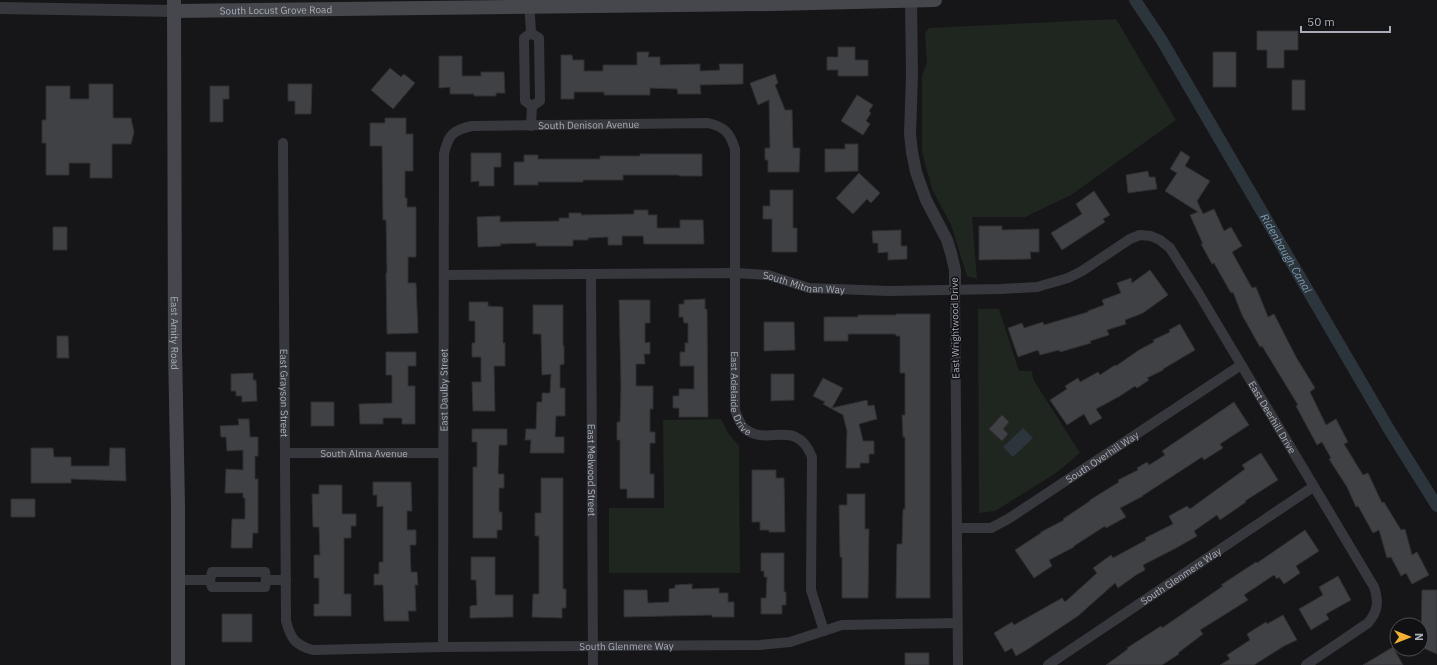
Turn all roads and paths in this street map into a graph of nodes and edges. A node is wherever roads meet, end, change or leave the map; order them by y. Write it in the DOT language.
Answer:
graph roads {
  1 [pos="911,0"];
  2 [pos="935,0"];
  3 [pos="529,4"];
  4 [pos="174,5"];
  5 [pos="0,8"];
  6 [pos="531,33"];
  7 [pos="532,106"];
  8 [pos="531,126"];
  9 [pos="726,131"];
  10 [pos="451,134"];
  11 [pos="283,142"];
  12 [pos="1151,236"];
  13 [pos="735,273"];
  14 [pos="591,274"];
  15 [pos="444,275"];
  16 [pos="955,289"];
  17 [pos="1241,365"];
  18 [pos="443,453"];
  19 [pos="285,454"];
  20 [pos="1313,487"];
  21 [pos="957,528"];
  22 [pos="178,580"];
  23 [pos="210,580"];
  24 [pos="266,580"];
  25 [pos="286,580"];
  26 [pos="957,623"];
  27 [pos="824,631"];
  28 [pos="295,642"];
  29 [pos="593,646"];
  30 [pos="443,647"];
  31 [pos="178,665"];
  32 [pos="593,665"];
  33 [pos="958,665"];
  34 [pos="1048,665"];
  35 [pos="1306,665"];
  1 -- 2 [label="main road, South Locust Grove Road"];
  1 -- 3 [label="main road, South Locust Grove Road"];
  1 -- 16 [label="street, East Wrightwood Drive"];
  3 -- 4 [label="main road, South Locust Grove Road"];
  3 -- 6 [label="street"];
  4 -- 5 [label="street, South Locust Grove Road"];
  4 -- 22 [label="main road, East Amity Road"];
  6 -- 7 [label="street"];
  6 -- 7 [label="street"];
  7 -- 8 [label="street"];
  8 -- 9 [label="street, South Denison Avenue"];
  8 -- 10 [label="street, South Denison Avenue"];
  9 -- 13 [label="street, East Adelaide Drive"];
  10 -- 15 [label="street, East Daulby Street"];
  11 -- 19 [label="street, East Grayson Street"];
  12 -- 16 [label="street, South Mitman Way"];
  12 -- 17 [label="street, East Deerhill Drive"];
  13 -- 14 [label="street, South Mitman Way"];
  13 -- 16 [label="street, South Mitman Way"];
  13 -- 27 [label="street, East Adelaide Drive"];
  14 -- 15 [label="street, South Mitman Way"];
  14 -- 29 [label="street, East Melwood Street"];
  15 -- 18 [label="street, East Daulby Street"];
  16 -- 21 [label="street, East Wrightwood Drive"];
  17 -- 20 [label="street, East Deerhill Drive"];
  17 -- 21 [label="street, South Overhill Way"];
  18 -- 19 [label="street, South Alma Avenue"];
  18 -- 30 [label="street, East Daulby Street"];
  19 -- 25 [label="street, East Grayson Street"];
  20 -- 34 [label="street, South Glenmere Way"];
  20 -- 35 [label="street, East Deerhill Drive"];
  21 -- 26 [label="street, East Wrightwood Drive"];
  22 -- 23 [label="street"];
  22 -- 31 [label="main road, East Amity Road"];
  23 -- 24 [label="street"];
  23 -- 24 [label="street"];
  24 -- 25 [label="street"];
  25 -- 28 [label="street, East Grayson Street"];
  26 -- 27 [label="street, South Glenmere Way"];
  26 -- 33 [label="street, East Wrightwood Drive"];
  27 -- 29 [label="street, South Glenmere Way"];
  28 -- 30 [label="street, South Glenmere Way"];
  29 -- 30 [label="street, South Glenmere Way"];
  29 -- 32 [label="street, East Melwood Street"];
}
